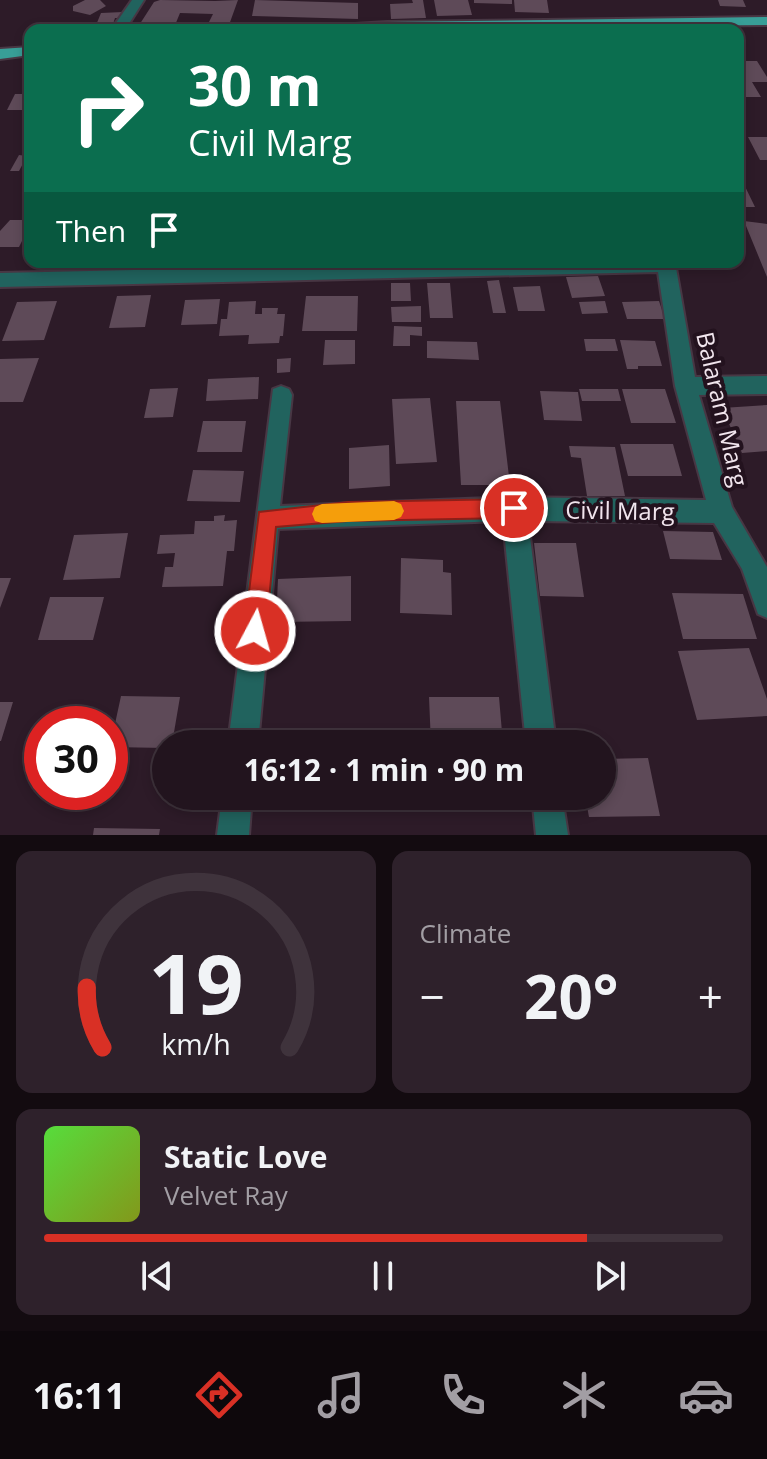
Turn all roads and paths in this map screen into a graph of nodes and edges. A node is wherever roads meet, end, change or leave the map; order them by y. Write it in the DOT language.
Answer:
graph roads {
  1 [pos="138,0"];
  2 [pos="767,21"];
  3 [pos="122,24"];
  4 [pos="675,24"];
  5 [pos="744,33"];
  6 [pos="767,33"];
  7 [pos="24,52"];
  8 [pos="0,54"];
  9 [pos="24,65"];
  10 [pos="0,67"];
  11 [pos="500,268"];
  12 [pos="667,268"];
  13 [pos="0,280"];
  14 [pos="767,385"];
  15 [pos="686,386"];
  16 [pos="281,395"];
  17 [pos="514,508"];
  18 [pos="721,512"];
  19 [pos="267,518"];
  20 [pos="767,605"];
  21 [pos="244,730"];
  22 [pos="539,730"];
  23 [pos="236,810"];
  24 [pos="549,810"];
  25 [pos="233,835"];
  26 [pos="552,835"];
  1 -- 3 [label="street"];
  2 -- 4 [label="main road"];
  5 -- 6 [label="main road"];
  7 -- 8 [label="main road"];
  9 -- 10 [label="main road"];
  11 -- 13 [label="street"];
  12 -- 15 [label="street, Balaram Marg"];
  14 -- 15 [label="street"];
  15 -- 18 [label="street, Balaram Marg"];
  16 -- 19 [label="street"];
  17 -- 18 [label="street, Civil Marg"];
  17 -- 19 [label="street, Civil Marg"];
  17 -- 22 [label="street"];
  18 -- 20 [label="street, Balaram Marg"];
  19 -- 21 [label="street"];
  23 -- 25 [label="street"];
  24 -- 26 [label="street"];
}
